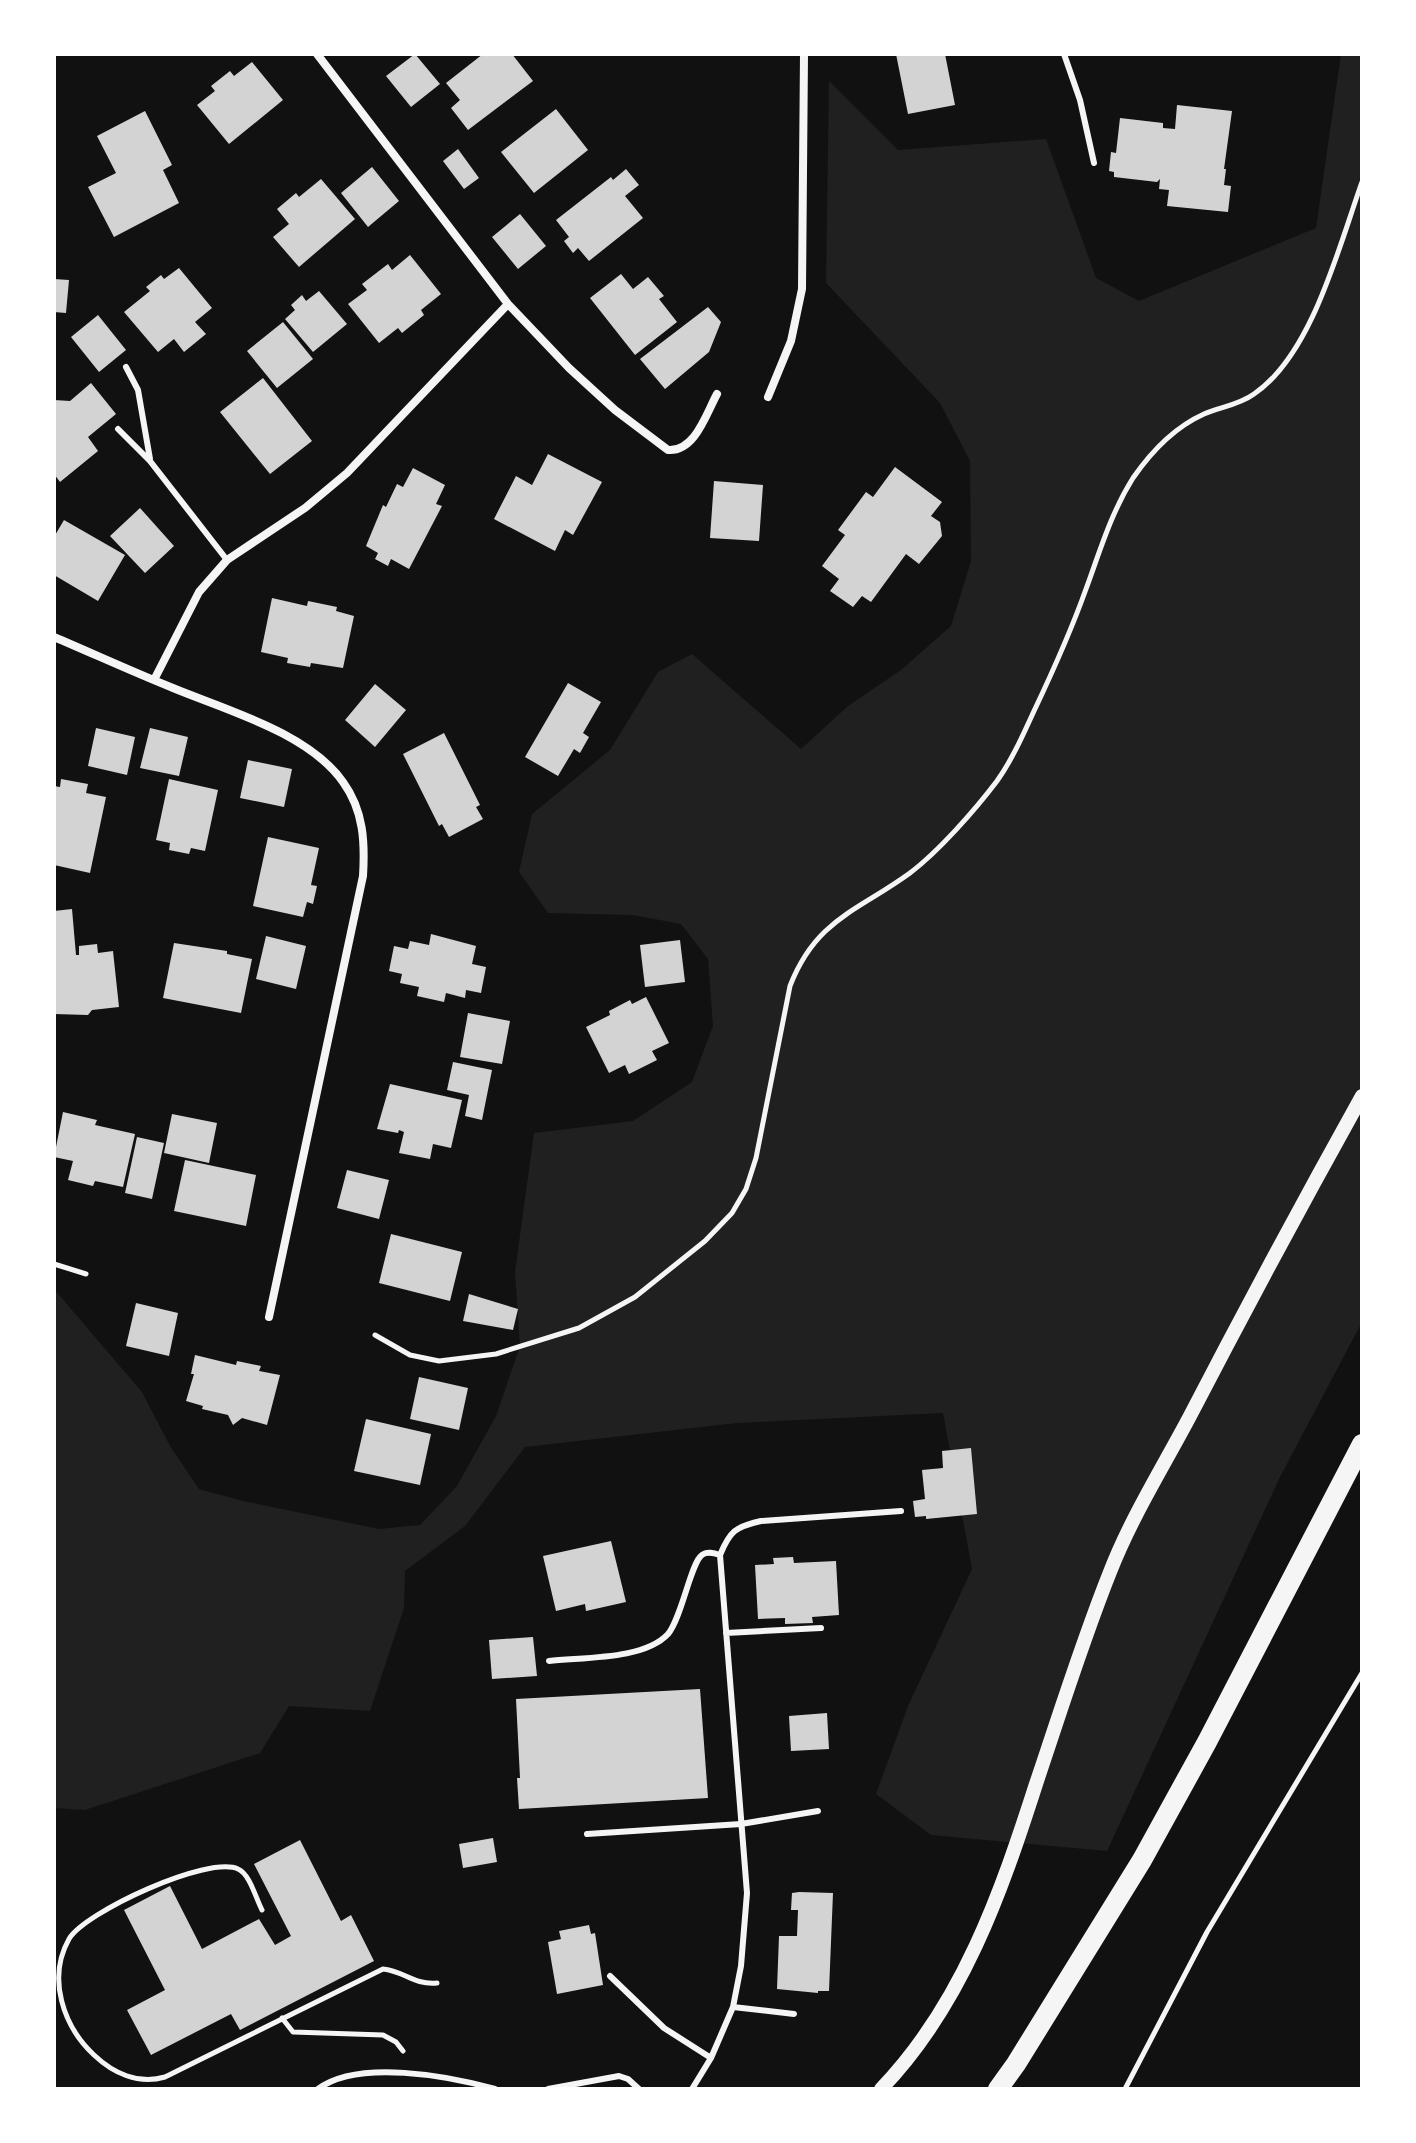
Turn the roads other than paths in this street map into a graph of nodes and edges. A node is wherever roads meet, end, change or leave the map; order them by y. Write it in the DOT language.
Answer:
graph roads {
  1 [pos="317,54"];
  2 [pos="804,54"];
  3 [pos="1064,54"];
  4 [pos="1094,163"];
  5 [pos="508,304"];
  6 [pos="126,367"];
  7 [pos="717,394"];
  8 [pos="768,397"];
  9 [pos="118,429"];
  10 [pos="150,461"];
  11 [pos="227,560"];
  12 [pos="54,637"];
  13 [pos="154,680"];
  14 [pos="1362,1096"];
  15 [pos="269,1317"];
  16 [pos="1362,1444"];
  17 [pos="901,1511"];
  18 [pos="720,1555"];
  19 [pos="821,1628"];
  20 [pos="726,1633"];
  21 [pos="549,1661"];
  22 [pos="818,1811"];
  23 [pos="741,1824"];
  24 [pos="587,1834"];
  25 [pos="610,1976"];
  26 [pos="733,2007"];
  27 [pos="794,2014"];
  28 [pos="711,2058"];
  29 [pos="318,2089"];
  30 [pos="495,2089"];
  31 [pos="548,2089"];
  32 [pos="639,2089"];
  33 [pos="692,2089"];
  34 [pos="881,2089"];
  35 [pos="998,2089"];
  1 -- 5 [label="street"];
  2 -- 8 [label="street"];
  3 -- 4 [label="lane"];
  5 -- 7 [label="street"];
  5 -- 11 [label="street"];
  6 -- 10 [label="lane"];
  9 -- 10 [label="lane"];
  10 -- 11 [label="lane"];
  11 -- 13 [label="street"];
  12 -- 13 [label="street"];
  13 -- 15 [label="street"];
  14 -- 34 [label="street"];
  16 -- 35 [label="main road"];
  17 -- 18 [label="lane"];
  18 -- 20 [label="lane"];
  18 -- 21 [label="lane"];
  19 -- 20 [label="lane"];
  20 -- 23 [label="lane"];
  22 -- 23 [label="lane"];
  23 -- 24 [label="lane"];
  23 -- 26 [label="lane"];
  25 -- 28 [label="lane"];
  26 -- 27 [label="lane"];
  26 -- 28 [label="lane"];
  28 -- 33 [label="lane"];
  29 -- 30 [label="lane"];
  31 -- 32 [label="lane"];
}
